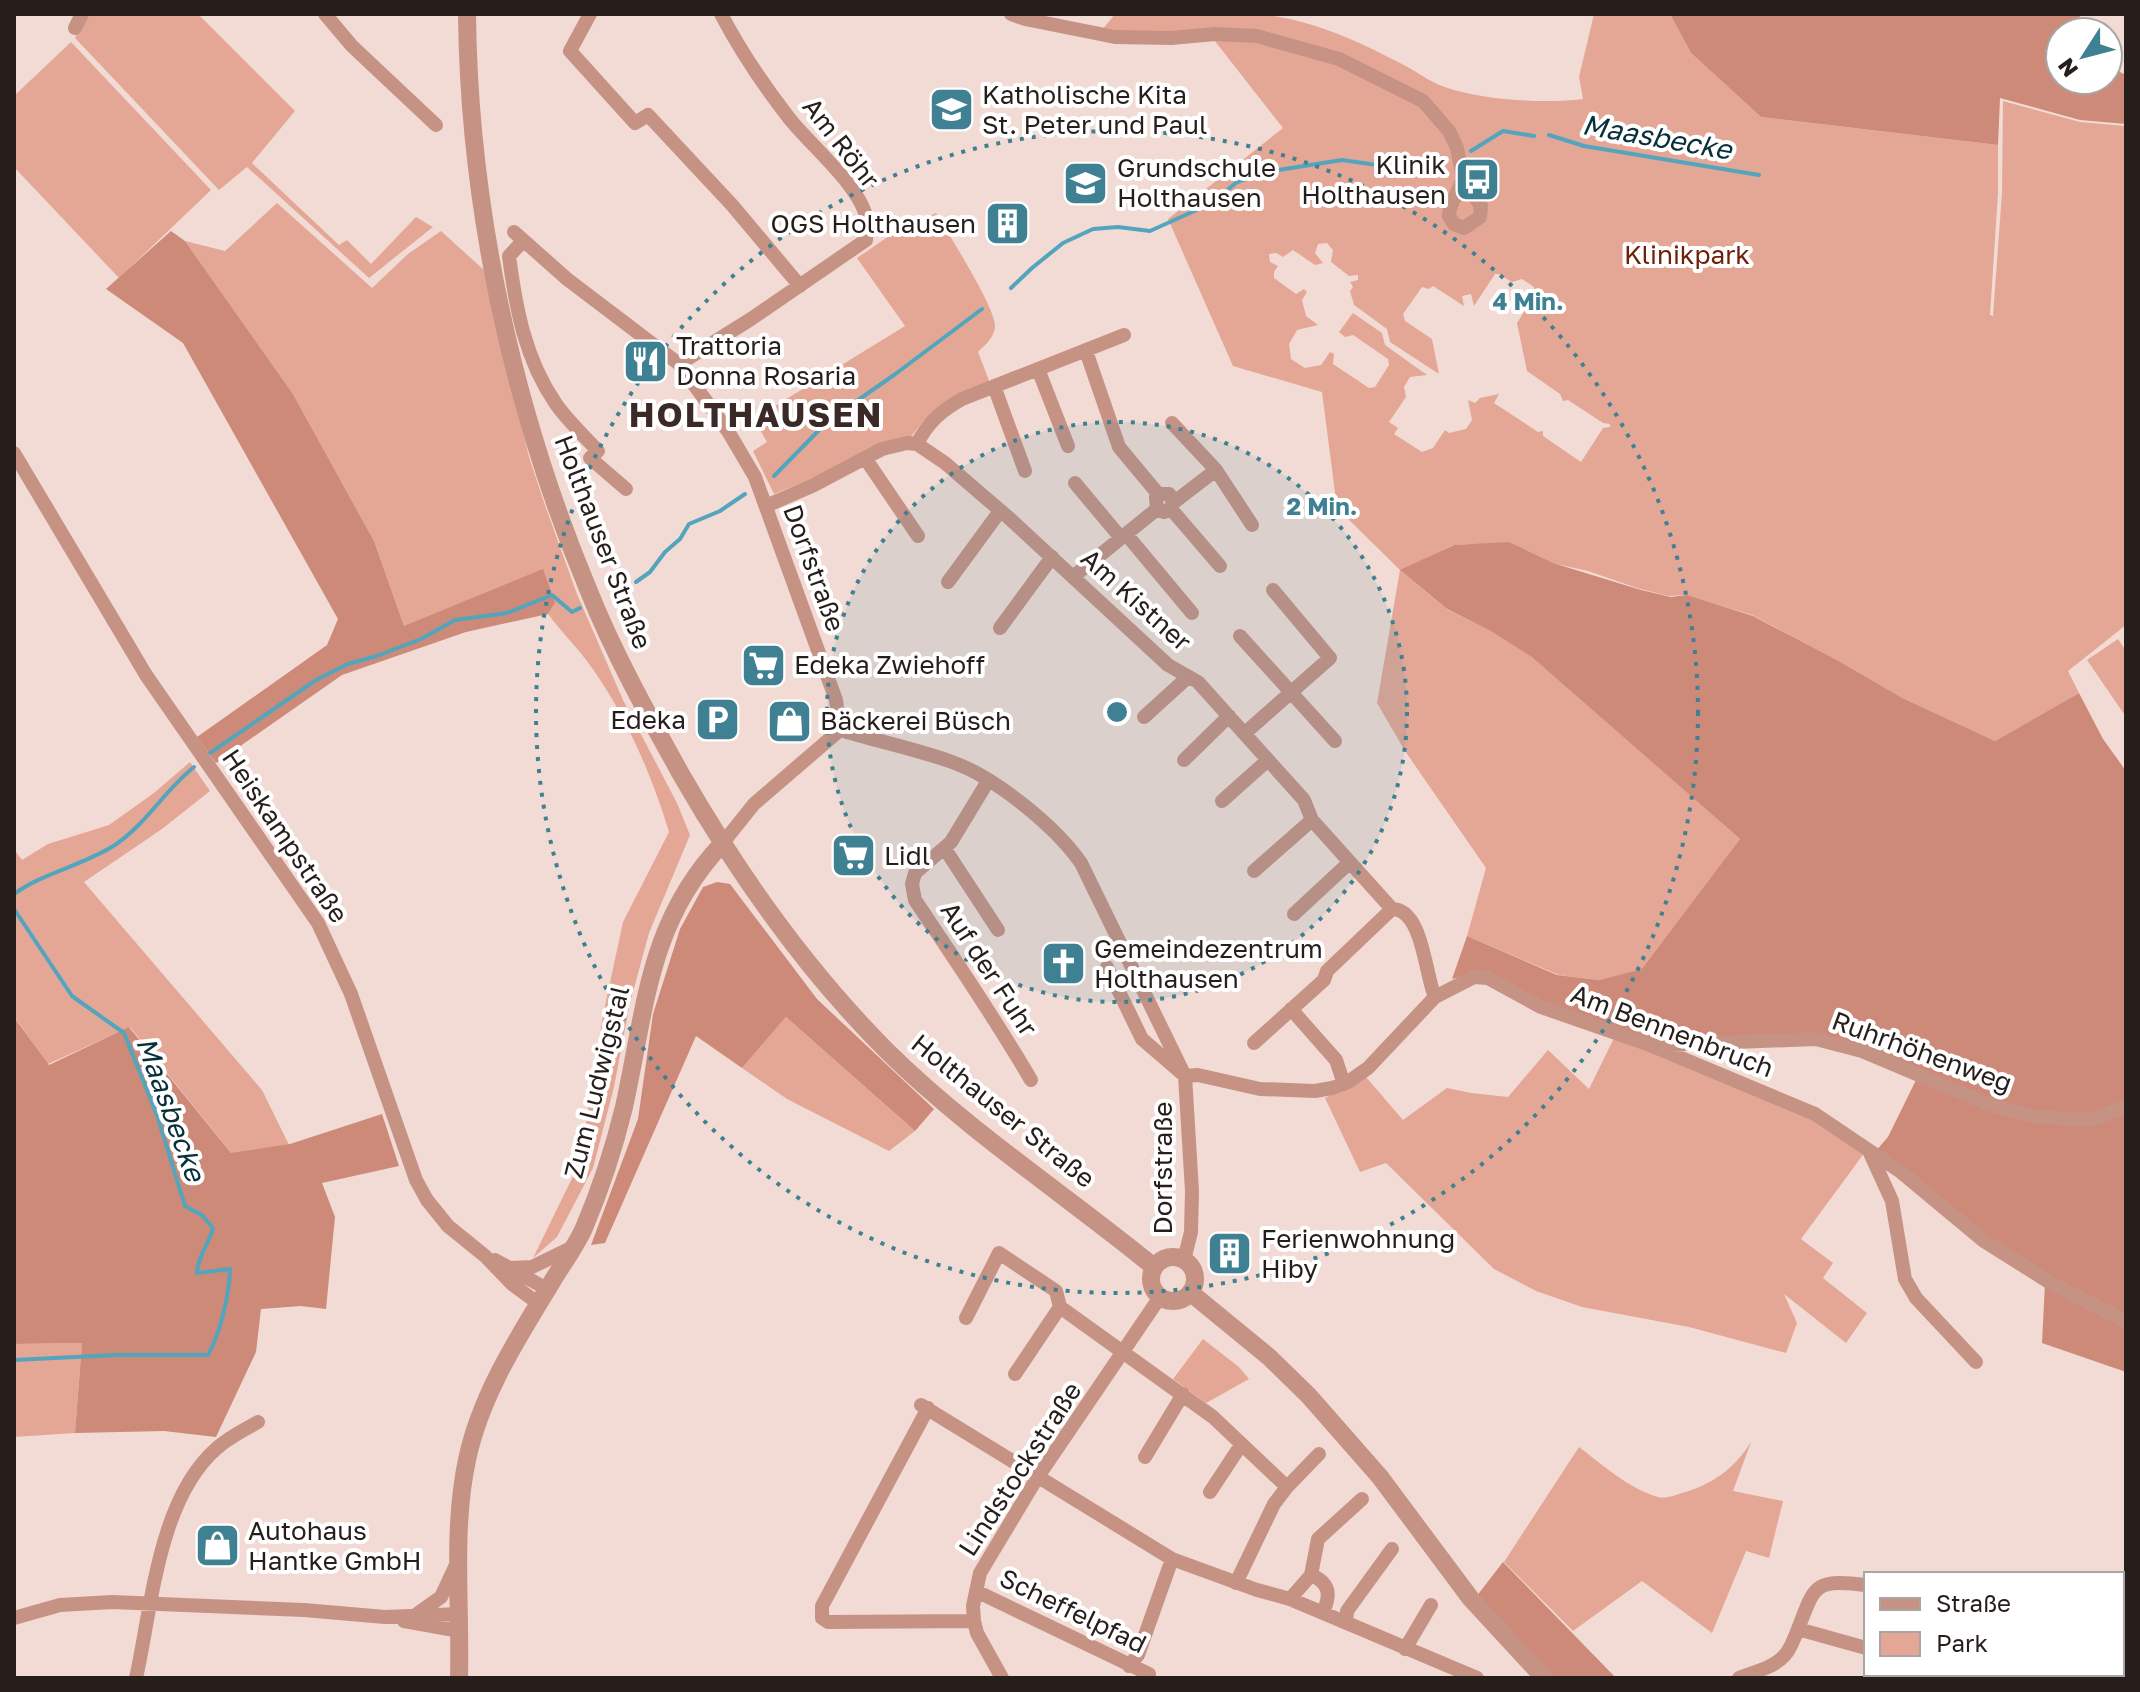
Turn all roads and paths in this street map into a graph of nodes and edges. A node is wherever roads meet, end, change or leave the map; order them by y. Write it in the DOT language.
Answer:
graph roads {
  1 [pos="82,14"];
  2 [pos="325,14"];
  3 [pos="467,14"];
  4 [pos="590,14"];
  5 [pos="721,14"];
  6 [pos="1011,14"];
  7 [pos="75,28"];
  8 [pos="436,125"];
  9 [pos="1463,179"];
  10 [pos="800,286"];
  11 [pos="1124,335"];
  12 [pos="1086,351"];
  13 [pos="679,364"];
  14 [pos="1038,369"];
  15 [pos="994,386"];
  16 [pos="1172,423"];
  17 [pos="917,444"];
  18 [pos="1068,446"];
  19 [pos="14,453"];
  20 [pos="865,458"];
  21 [pos="1216,470"];
  22 [pos="1025,471"];
  23 [pos="1075,483"];
  24 [pos="626,489"];
  25 [pos="1165,504"];
  26 [pos="766,506"];
  27 [pos="1000,511"];
  28 [pos="1252,525"];
  29 [pos="918,536"];
  30 [pos="1124,536"];
  31 [pos="1052,557"];
  32 [pos="1220,566"];
  33 [pos="1074,576"];
  34 [pos="948,582"];
  35 [pos="1273,590"];
  36 [pos="1192,613"];
  37 [pos="1000,628"];
  38 [pos="1240,636"];
  39 [pos="1188,677"];
  40 [pos="1291,692"];
  41 [pos="1229,716"];
  42 [pos="1144,717"];
  43 [pos="840,730"];
  44 [pos="1245,733"];
  45 [pos="1335,741"];
  46 [pos="1184,760"];
  47 [pos="1268,760"];
  48 [pos="988,781"];
  49 [pos="1222,801"];
  50 [pos="1312,820"];
  51 [pos="722,844"];
  52 [pos="945,849"];
  53 [pos="1350,862"];
  54 [pos="1254,871"];
  55 [pos="1392,909"];
  56 [pos="1294,914"];
  57 [pos="998,930"];
  58 [pos="1107,967"];
  59 [pos="1435,997"];
  60 [pos="1291,1009"];
  61 [pos="1254,1043"];
  62 [pos="1650,1045"];
  63 [pos="1185,1076"];
  64 [pos="1031,1080"];
  65 [pos="1344,1084"];
  66 [pos="2126,1106"];
  67 [pos="1870,1153"];
  68 [pos="573,1247"];
  69 [pos="485,1256"];
  70 [pos="1184,1260"];
  71 [pos="1154,1267"];
  72 [pos="510,1268"];
  73 [pos="1191,1293"];
  74 [pos="543,1296"];
  75 [pos="1160,1297"];
  76 [pos="1060,1307"];
  77 [pos="966,1318"];
  78 [pos="2126,1321"];
  79 [pos="1124,1351"];
  80 [pos="1976,1362"];
  81 [pos="1015,1374"];
  82 [pos="1183,1394"];
  83 [pos="258,1422"];
  84 [pos="1241,1445"];
  85 [pos="1319,1454"];
  86 [pos="1145,1457"];
  87 [pos="1037,1478"];
  88 [pos="1287,1487"];
  89 [pos="1210,1492"];
  90 [pos="1362,1499"];
  91 [pos="1392,1549"];
  92 [pos="460,1555"];
  93 [pos="1172,1559"];
  94 [pos="1311,1575"];
  95 [pos="1236,1583"];
  96 [pos="1864,1585"];
  97 [pos="976,1591"];
  98 [pos="1290,1599"];
  99 [pos="149,1605"];
  100 [pos="1431,1605"];
  101 [pos="1323,1612"];
  102 [pos="414,1616"];
  103 [pos="385,1617"];
  104 [pos="14,1618"];
  105 [pos="974,1621"];
  106 [pos="460,1623"];
  107 [pos="1346,1623"];
  108 [pos="1798,1629"];
  109 [pos="1864,1647"];
  110 [pos="1405,1649"];
  111 [pos="1129,1666"];
  112 [pos="1149,1674"];
  113 [pos="136,1678"];
  114 [pos="459,1678"];
  115 [pos="1002,1678"];
  116 [pos="1477,1678"];
  117 [pos="1544,1678"];
  118 [pos="1739,1678"];
  1 -- 7 [label="street"];
  2 -- 8 [label="street"];
  3 -- 51 [label="street, Holthauser Straße"];
  4 -- 10 [label="street"];
  5 -- 10 [label="street, Am Röhr"];
  6 -- 9 [label="street"];
  10 -- 13 [label="street, Am Röhr"];
  11 -- 12 [label="street"];
  12 -- 14 [label="street"];
  12 -- 25 [label="street"];
  13 -- 24 [label="street, Dorfstraße"];
  13 -- 26 [label="street, Dorfstraße"];
  14 -- 15 [label="street"];
  14 -- 18 [label="street"];
  15 -- 17 [label="street"];
  15 -- 22 [label="street"];
  16 -- 21 [label="street"];
  17 -- 20 [label="street"];
  17 -- 27 [label="street, Am Kistner"];
  19 -- 69 [label="street, Heiskampstraße"];
  20 -- 26 [label="street"];
  20 -- 29 [label="street"];
  21 -- 25 [label="street"];
  21 -- 28 [label="street"];
  23 -- 30 [label="street"];
  25 -- 30 [label="street"];
  25 -- 32 [label="street"];
  26 -- 43 [label="street, Dorfstraße"];
  27 -- 31 [label="street, Am Kistner"];
  27 -- 34 [label="street"];
  30 -- 33 [label="street"];
  30 -- 36 [label="street"];
  31 -- 33 [label="street, Am Kistner"];
  31 -- 37 [label="street, Am Kistner"];
  33 -- 39 [label="street, Am Kistner"];
  35 -- 40 [label="street"];
  38 -- 40 [label="street"];
  39 -- 41 [label="street, Am Kistner"];
  39 -- 42 [label="street, Am Kistner"];
  40 -- 44 [label="street"];
  40 -- 45 [label="street"];
  41 -- 44 [label="street, Am Kistner"];
  41 -- 46 [label="street"];
  43 -- 48 [label="street, Dorfstraße"];
  43 -- 51 [label="street, Zum Ludwigstal"];
  44 -- 47 [label="street, Am Kistner"];
  47 -- 49 [label="street"];
  47 -- 50 [label="street, Am Kistner"];
  48 -- 52 [label="street, Auf der Fuhr"];
  48 -- 63 [label="street, Dorfstraße"];
  50 -- 53 [label="street, Am Kistner"];
  50 -- 54 [label="street"];
  51 -- 68 [label="street, Zum Ludwigstal"];
  51 -- 71 [label="street, Holthauser Straße"];
  52 -- 57 [label="street, Auf der Fuhr"];
  52 -- 64 [label="street, Auf der Fuhr"];
  53 -- 55 [label="street, Am Kistner"];
  53 -- 56 [label="street"];
  55 -- 59 [label="street, Am Kistner"];
  55 -- 60 [label="street"];
  58 -- 63 [label="street, Dorfstraße"];
  59 -- 62 [label="street, Am Bennenbruch"];
  59 -- 65 [label="street, Am Bennenbruch"];
  60 -- 61 [label="street"];
  60 -- 65 [label="street"];
  62 -- 66 [label="street, Ruhrhöhenweg"];
  62 -- 67 [label="street, Am Bennenbruch"];
  63 -- 65 [label="street, Am Bennenbruch"];
  63 -- 70 [label="street, Dorfstraße"];
  67 -- 78 [label="street, Am Bennenbruch"];
  67 -- 80 [label="street"];
  68 -- 72 [label="street"];
  68 -- 74 [label="street, Zum Ludwigstal"];
  69 -- 72 [label="street, Heiskampstraße"];
  69 -- 74 [label="street, Heiskampstraße"];
  70 -- 71 [label="street"];
  70 -- 73 [label="street"];
  71 -- 75 [label="street"];
  72 -- 74 [label="street, Heiskampstraße"];
  73 -- 75 [label="street"];
  73 -- 117 [label="street"];
  74 -- 92 [label="street, Zum Ludwigstal"];
  75 -- 79 [label="street, Lindstockstraße"];
  76 -- 77 [label="street"];
  76 -- 79 [label="street"];
  76 -- 81 [label="street"];
  79 -- 82 [label="street"];
  79 -- 87 [label="street, Lindstockstraße"];
  82 -- 84 [label="street"];
  82 -- 86 [label="street"];
  83 -- 99 [label="street"];
  84 -- 88 [label="street"];
  84 -- 89 [label="street"];
  85 -- 88 [label="street"];
  87 -- 93 [label="street"];
  87 -- 97 [label="street, Lindstockstraße"];
  87 -- 105 [label="street"];
  88 -- 95 [label="street"];
  90 -- 94 [label="street"];
  91 -- 107 [label="street"];
  92 -- 102 [label="street"];
  92 -- 106 [label="street, Zum Ludwigstal"];
  93 -- 95 [label="street"];
  93 -- 111 [label="street"];
  94 -- 98 [label="street"];
  94 -- 101 [label="street"];
  95 -- 98 [label="street"];
  96 -- 108 [label="street"];
  97 -- 105 [label="street, Lindstockstraße"];
  97 -- 111 [label="street, Scheffelpfad"];
  98 -- 101 [label="street"];
  99 -- 103 [label="street"];
  99 -- 104 [label="street"];
  99 -- 113 [label="street"];
  100 -- 110 [label="street"];
  101 -- 107 [label="street"];
  102 -- 103 [label="street"];
  102 -- 106 [label="street"];
  103 -- 106 [label="street"];
  105 -- 115 [label="street, Lindstockstraße"];
  106 -- 114 [label="street, Zum Ludwigstal"];
  107 -- 110 [label="street"];
  108 -- 109 [label="street"];
  108 -- 118 [label="street"];
  110 -- 116 [label="street"];
  111 -- 112 [label="street, Scheffelpfad"];
}
